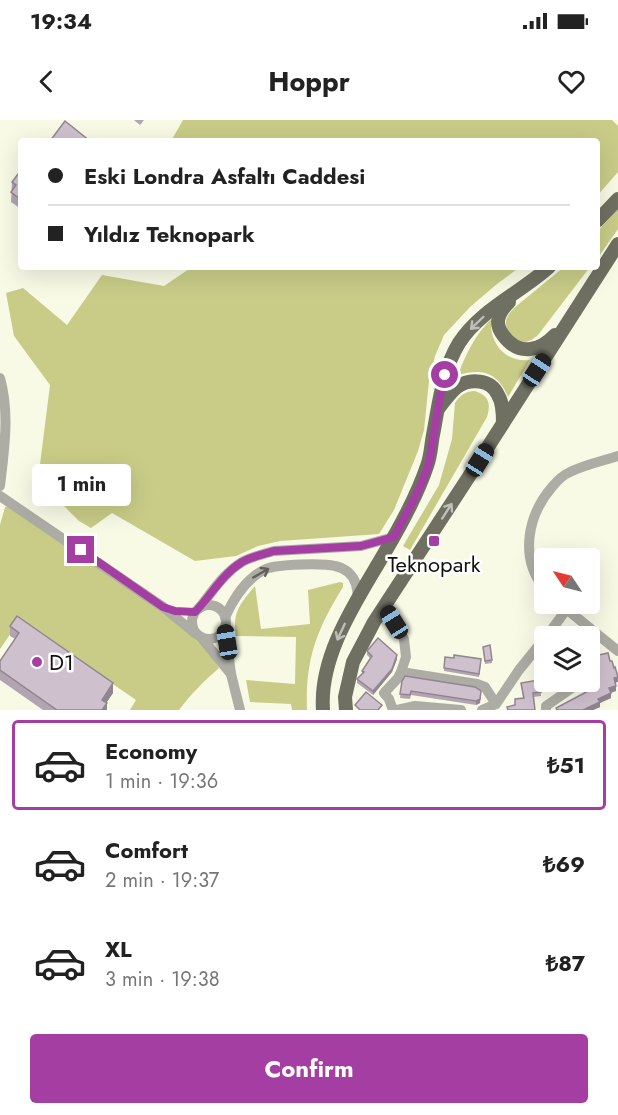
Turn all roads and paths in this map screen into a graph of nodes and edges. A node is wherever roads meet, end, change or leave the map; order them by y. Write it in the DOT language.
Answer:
graph roads {
  1 [pos="618,199"];
  2 [pos="600,218"];
  3 [pos="618,244"];
  4 [pos="545,270"];
  5 [pos="523,287"];
  6 [pos="567,323"];
  7 [pos="0,378"];
  8 [pos="2,390"];
  9 [pos="438,409"];
  10 [pos="503,423"];
  11 [pos="618,456"];
  12 [pos="0,486"];
  13 [pos="0,496"];
  14 [pos="394,537"];
  15 [pos="534,569"];
  16 [pos="358,597"];
  17 [pos="384,606"];
  18 [pos="163,607"];
  19 [pos="197,610"];
  20 [pos="573,614"];
  21 [pos="225,623"];
  22 [pos="199,636"];
  23 [pos="618,651"];
  24 [pos="534,652"];
  25 [pos="401,672"];
  26 [pos="231,674"];
  27 [pos="566,692"];
  28 [pos="496,704"];
  29 [pos="240,710"];
  30 [pos="324,710"];
  31 [pos="346,710"];
  32 [pos="395,710"];
  33 [pos="460,710"];
  34 [pos="482,710"];
  35 [pos="546,710"];
  1 -- 2 [label="main road"];
  3 -- 6 [label="main road"];
  4 -- 5 [label="main road"];
  5 -- 6 [label="main road"];
  5 -- 9 [label="main road, one-way"];
  6 -- 10 [label="main road"];
  7 -- 8 [label="street"];
  8 -- 12 [label="street"];
  9 -- 10 [label="main road"];
  9 -- 14 [label="main road"];
  17 -- 10 [label="main road, one-way"];
  11 -- 15 [label="street"];
  13 -- 18 [label="street"];
  14 -- 16 [label="main road"];
  14 -- 19 [label="street"];
  21 -- 16 [label="street, one-way"];
  16 -- 30 [label="main road, one-way"];
  17 -- 25 [label="street"];
  17 -- 31 [label="main road"];
  18 -- 19 [label="street"];
  18 -- 22 [label="street"];
  19 -- 21 [label="street"];
  19 -- 22 [label="street"];
  20 -- 23 [label="street"];
  21 -- 22 [label="street"];
  21 -- 26 [label="street"];
  22 -- 26 [label="street"];
  24 -- 28 [label="street"];
  25 -- 28 [label="street"];
  25 -- 32 [label="street"];
  26 -- 29 [label="street"];
  27 -- 35 [label="street"];
  28 -- 34 [label="street"];
  32 -- 33 [label="street"];
}
